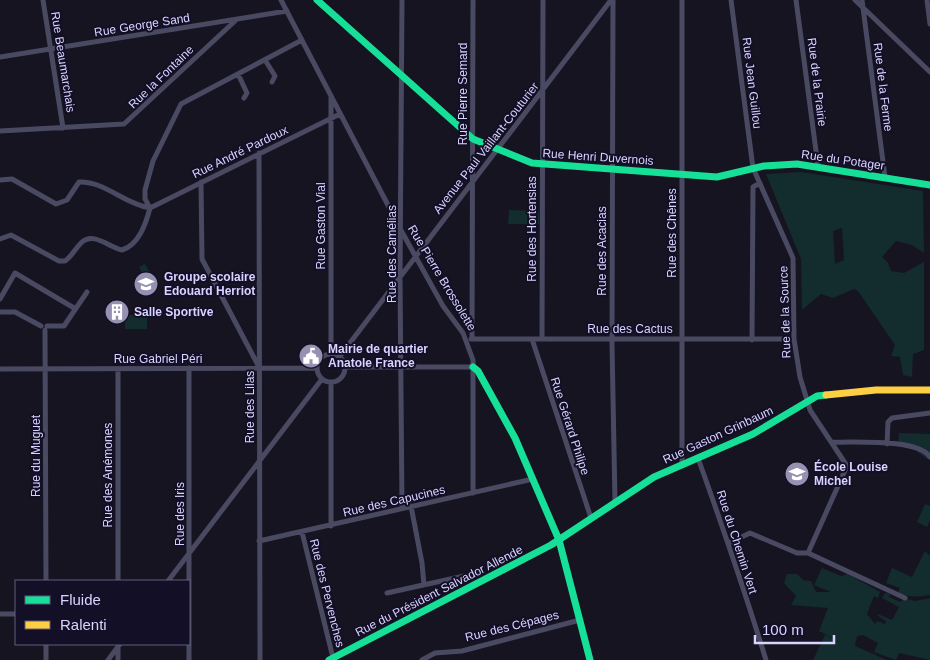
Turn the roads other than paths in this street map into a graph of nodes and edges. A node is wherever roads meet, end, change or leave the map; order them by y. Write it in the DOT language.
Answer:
graph roads {
  1 [pos="43,0"];
  2 [pos="281,0"];
  3 [pos="317,0"];
  4 [pos="402,0"];
  5 [pos="473,0"];
  6 [pos="543,0"];
  7 [pos="612,0"];
  8 [pos="682,0"];
  9 [pos="731,0"];
  10 [pos="796,0"];
  11 [pos="855,0"];
  12 [pos="862,0"];
  13 [pos="927,0"];
  14 [pos="863,7"];
  15 [pos="287,11"];
  16 [pos="235,20"];
  17 [pos="930,24"];
  18 [pos="302,40"];
  19 [pos="50,49"];
  20 [pos="0,57"];
  21 [pos="265,60"];
  22 [pos="930,72"];
  23 [pos="238,74"];
  24 [pos="403,74"];
  25 [pos="272,82"];
  26 [pos="543,90"];
  27 [pos="244,98"];
  28 [pos="331,98"];
  29 [pos="340,114"];
  30 [pos="331,118"];
  31 [pos="63,128"];
  32 [pos="0,131"];
  33 [pos="473,139"];
  34 [pos="496,150"];
  35 [pos="259,153"];
  36 [pos="543,165"];
  37 [pos="818,166"];
  38 [pos="753,168"];
  39 [pos="612,170"];
  40 [pos="682,175"];
  41 [pos="884,177"];
  42 [pos="0,180"];
  43 [pos="201,182"];
  44 [pos="473,182"];
  45 [pos="760,183"];
  46 [pos="930,185"];
  47 [pos="402,200"];
  48 [pos="150,208"];
  49 [pos="394,217"];
  50 [pos="402,232"];
  51 [pos="0,239"];
  52 [pos="416,256"];
  53 [pos="400,277"];
  54 [pos="87,292"];
  55 [pos="0,299"];
  56 [pos="74,308"];
  57 [pos="0,312"];
  58 [pos="45,327"];
  59 [pos="472,339"];
  60 [pos="532,339"];
  61 [pos="542,339"];
  62 [pos="612,339"];
  63 [pos="682,339"];
  64 [pos="794,339"];
  65 [pos="466,340"];
  66 [pos="752,340"];
  67 [pos="251,353"];
  68 [pos="260,354"];
  69 [pos="331,354"];
  70 [pos="340,356"];
  71 [pos="345,367"];
  72 [pos="402,367"];
  73 [pos="473,367"];
  74 [pos="189,368"];
  75 [pos="260,368"];
  76 [pos="317,368"];
  77 [pos="0,369"];
  78 [pos="46,369"];
  79 [pos="118,369"];
  80 [pos="322,379"];
  81 [pos="331,382"];
  82 [pos="930,390"];
  83 [pos="809,402"];
  84 [pos="930,413"];
  85 [pos="831,442"];
  86 [pos="887,444"];
  87 [pos="930,457"];
  88 [pos="698,458"];
  89 [pos="260,461"];
  90 [pos="682,465"];
  91 [pos="533,478"];
  92 [pos="473,493"];
  93 [pos="615,502"];
  94 [pos="411,506"];
  95 [pos="402,508"];
  96 [pos="590,518"];
  97 [pos="331,526"];
  98 [pos="302,532"];
  99 [pos="559,540"];
  100 [pos="259,541"];
  101 [pos="729,543"];
  102 [pos="190,552"];
  103 [pos="808,553"];
  104 [pos="464,576"];
  105 [pos="46,580"];
  106 [pos="118,580"];
  107 [pos="169,580"];
  108 [pos="190,580"];
  109 [pos="424,585"];
  110 [pos="387,593"];
  111 [pos="905,598"];
  112 [pos="0,614"];
  113 [pos="15,614"];
  114 [pos="580,620"];
  115 [pos="46,645"];
  116 [pos="119,645"];
  117 [pos="189,645"];
  118 [pos="332,659"];
  119 [pos="46,660"];
  120 [pos="108,660"];
  121 [pos="118,660"];
  122 [pos="189,660"];
  123 [pos="260,660"];
  124 [pos="422,660"];
  125 [pos="590,660"];
  126 [pos="766,660"];
  1 -- 19 [label="street, Rue Beaumarchais"];
  2 -- 15 [label="street, Rue Pierre Brossolette"];
  3 -- 24 [label="street, Rue Henri Duvernois"];
  4 -- 24 [label="street, Rue des Camélias"];
  5 -- 33 [label="street, Rue Pierre Semard"];
  6 -- 26 [label="street, Rue des Hortensias"];
  7 -- 26 [label="street, Avenue Paul Vaillant-Couturier"];
  7 -- 39 [label="street, Rue des Acacias"];
  8 -- 40 [label="street, Rue des Chênes"];
  9 -- 38 [label="street, Rue Jean Guillou"];
  10 -- 37 [label="street, Rue de la Prairie"];
  11 -- 14 [label="street"];
  12 -- 14 [label="street, Rue de la Ferme"];
  13 -- 17 [label="street"];
  14 -- 22 [label="street"];
  14 -- 41 [label="street, Rue de la Ferme"];
  15 -- 16 [label="street, Rue George Sand"];
  15 -- 18 [label="street, Rue Pierre Brossolette"];
  16 -- 19 [label="street, Rue George Sand"];
  16 -- 31 [label="street, Rue la Fontaine"];
  18 -- 21 [label="street"];
  18 -- 28 [label="street, Rue Pierre Brossolette"];
  19 -- 20 [label="street, Rue George Sand"];
  19 -- 31 [label="street, Rue Beaumarchais"];
  21 -- 23 [label="street"];
  21 -- 25 [label="street"];
  23 -- 27 [label="street"];
  23 -- 48 [label="street"];
  24 -- 33 [label="street, Rue Henri Duvernois"];
  24 -- 47 [label="street, Rue des Camélias"];
  26 -- 34 [label="street, Avenue Paul Vaillant-Couturier"];
  26 -- 36 [label="street, Rue des Hortensias"];
  28 -- 29 [label="street, Rue Pierre Brossolette"];
  28 -- 30 [label="street, Rue Gaston Vial"];
  29 -- 30 [label="street, Rue André Pardoux"];
  29 -- 49 [label="street, Rue Pierre Brossolette"];
  30 -- 35 [label="street, Rue André Pardoux"];
  30 -- 69 [label="street, Rue Gaston Vial"];
  31 -- 32 [label="street, Rue la Fontaine"];
  33 -- 34 [label="street, Rue Henri Duvernois"];
  33 -- 44 [label="street, Rue Pierre Semard"];
  34 -- 36 [label="street, Rue Henri Duvernois"];
  34 -- 44 [label="street, Avenue Paul Vaillant-Couturier"];
  35 -- 43 [label="street, Rue André Pardoux"];
  35 -- 68 [label="street, Rue des Lilas"];
  36 -- 39 [label="street, Rue Henri Duvernois"];
  36 -- 61 [label="street, Rue des Hortensias"];
  37 -- 38 [label="street, Rue du Potager"];
  37 -- 41 [label="street, Rue du Potager"];
  38 -- 40 [label="street, Rue Henri Duvernois"];
  38 -- 45 [label="street, Rue de la Source"];
  39 -- 40 [label="street, Rue Henri Duvernois"];
  39 -- 62 [label="street, Rue des Acacias"];
  40 -- 63 [label="street, Rue des Chênes"];
  41 -- 46 [label="street, Rue du Potager"];
  42 -- 48 [label="street"];
  43 -- 48 [label="street, Rue André Pardoux"];
  43 -- 67 [label="street"];
  44 -- 52 [label="street, Avenue Paul Vaillant-Couturier"];
  44 -- 59 [label="street, Rue Pierre Semard"];
  45 -- 64 [label="street, Rue de la Source"];
  45 -- 66 [label="street"];
  47 -- 49 [label="street"];
  47 -- 50 [label="street, Rue des Camélias"];
  48 -- 51 [label="street"];
  49 -- 50 [label="street, Rue Pierre Brossolette"];
  50 -- 52 [label="street, Rue Pierre Brossolette"];
  50 -- 53 [label="street, Rue des Camélias"];
  52 -- 53 [label="street, Avenue Paul Vaillant-Couturier"];
  52 -- 65 [label="street, Rue Pierre Brossolette"];
  53 -- 70 [label="street, Avenue Paul Vaillant-Couturier"];
  53 -- 72 [label="street, Rue des Camélias"];
  54 -- 56 [label="street"];
  55 -- 56 [label="street"];
  56 -- 58 [label="street"];
  57 -- 58 [label="street"];
  58 -- 78 [label="street, Rue du Muguet"];
  59 -- 60 [label="street, Rue des Cactus"];
  59 -- 65 [label="street, Rue des Cactus"];
  60 -- 61 [label="street, Rue des Cactus"];
  60 -- 96 [label="street, Rue Gérard Philipe"];
  61 -- 62 [label="street, Rue des Cactus"];
  62 -- 63 [label="street, Rue des Cactus"];
  62 -- 93 [label="street, Rue des Acacias"];
  63 -- 66 [label="street, Rue des Cactus"];
  63 -- 90 [label="street, Rue des Chênes"];
  64 -- 66 [label="street, Rue des Cactus"];
  64 -- 83 [label="street, Rue de la Source"];
  65 -- 73 [label="street, Rue Pierre Brossolette"];
  67 -- 68 [label="street"];
  67 -- 75 [label="street"];
  68 -- 75 [label="street, Rue des Lilas"];
  69 -- 70 [label="street"];
  69 -- 76 [label="street"];
  70 -- 71 [label="street"];
  71 -- 72 [label="street"];
  71 -- 81 [label="street"];
  72 -- 73 [label="street"];
  72 -- 95 [label="street, Rue des Camélias"];
  73 -- 91 [label="street, Rue Pierre Brossolette"];
  73 -- 92 [label="street"];
  74 -- 75 [label="street, Rue Gabriel Péri"];
  74 -- 79 [label="street, Rue Gabriel Péri"];
  74 -- 102 [label="street, Rue des Iris"];
  75 -- 76 [label="street, Rue Gabriel Péri"];
  75 -- 89 [label="street, Rue des Lilas"];
  76 -- 80 [label="street"];
  77 -- 78 [label="street, Rue Gabriel Péri"];
  78 -- 79 [label="street, Rue Gabriel Péri"];
  78 -- 105 [label="street, Rue du Muguet"];
  79 -- 106 [label="street, Rue des Anémones"];
  80 -- 81 [label="street"];
  80 -- 89 [label="street"];
  81 -- 97 [label="street"];
  82 -- 83 [label="street, Rue Gaston Grinbaum"];
  83 -- 85 [label="street, Rue de la Source"];
  83 -- 88 [label="street, Rue Gaston Grinbaum"];
  84 -- 86 [label="street"];
  85 -- 86 [label="street"];
  85 -- 103 [label="street, Rue de la Source"];
  86 -- 87 [label="street"];
  88 -- 90 [label="street, Rue Gaston Grinbaum"];
  88 -- 101 [label="street, Rue du Chemin Vert"];
  89 -- 100 [label="street, Rue des Lilas"];
  89 -- 102 [label="street"];
  90 -- 93 [label="street, Rue Gaston Grinbaum"];
  91 -- 92 [label="street, Rue des Capucines"];
  91 -- 99 [label="street, Rue Pierre Brossolette"];
  92 -- 94 [label="street, Rue des Capucines"];
  93 -- 96 [label="street, Rue Gaston Grinbaum"];
  94 -- 95 [label="street, Rue des Capucines"];
  94 -- 109 [label="street"];
  95 -- 97 [label="street, Rue des Capucines"];
  96 -- 99 [label="street, Rue Gaston Grinbaum"];
  97 -- 98 [label="street, Rue des Capucines"];
  98 -- 100 [label="street, Rue des Capucines"];
  98 -- 118 [label="street, Rue des Pervenches"];
  99 -- 114 [label="street, Rue Pierre Brossolette"];
  99 -- 118 [label="street, Rue du Président Salvador Allende"];
  100 -- 123 [label="street, Rue des Lilas"];
  101 -- 103 [label="street"];
  101 -- 126 [label="street, Rue du Chemin Vert"];
  102 -- 107 [label="street"];
  102 -- 108 [label="street, Rue des Iris"];
  103 -- 111 [label="street"];
  104 -- 109 [label="street"];
  109 -- 110 [label="street"];
  112 -- 113 [label="street"];
  114 -- 124 [label="street, Rue des Cépages"];
  114 -- 125 [label="street, Rue Pierre Brossolette"];
  115 -- 119 [label="street"];
  116 -- 120 [label="street"];
  116 -- 121 [label="street"];
  117 -- 122 [label="street, Rue des Iris"];
}
